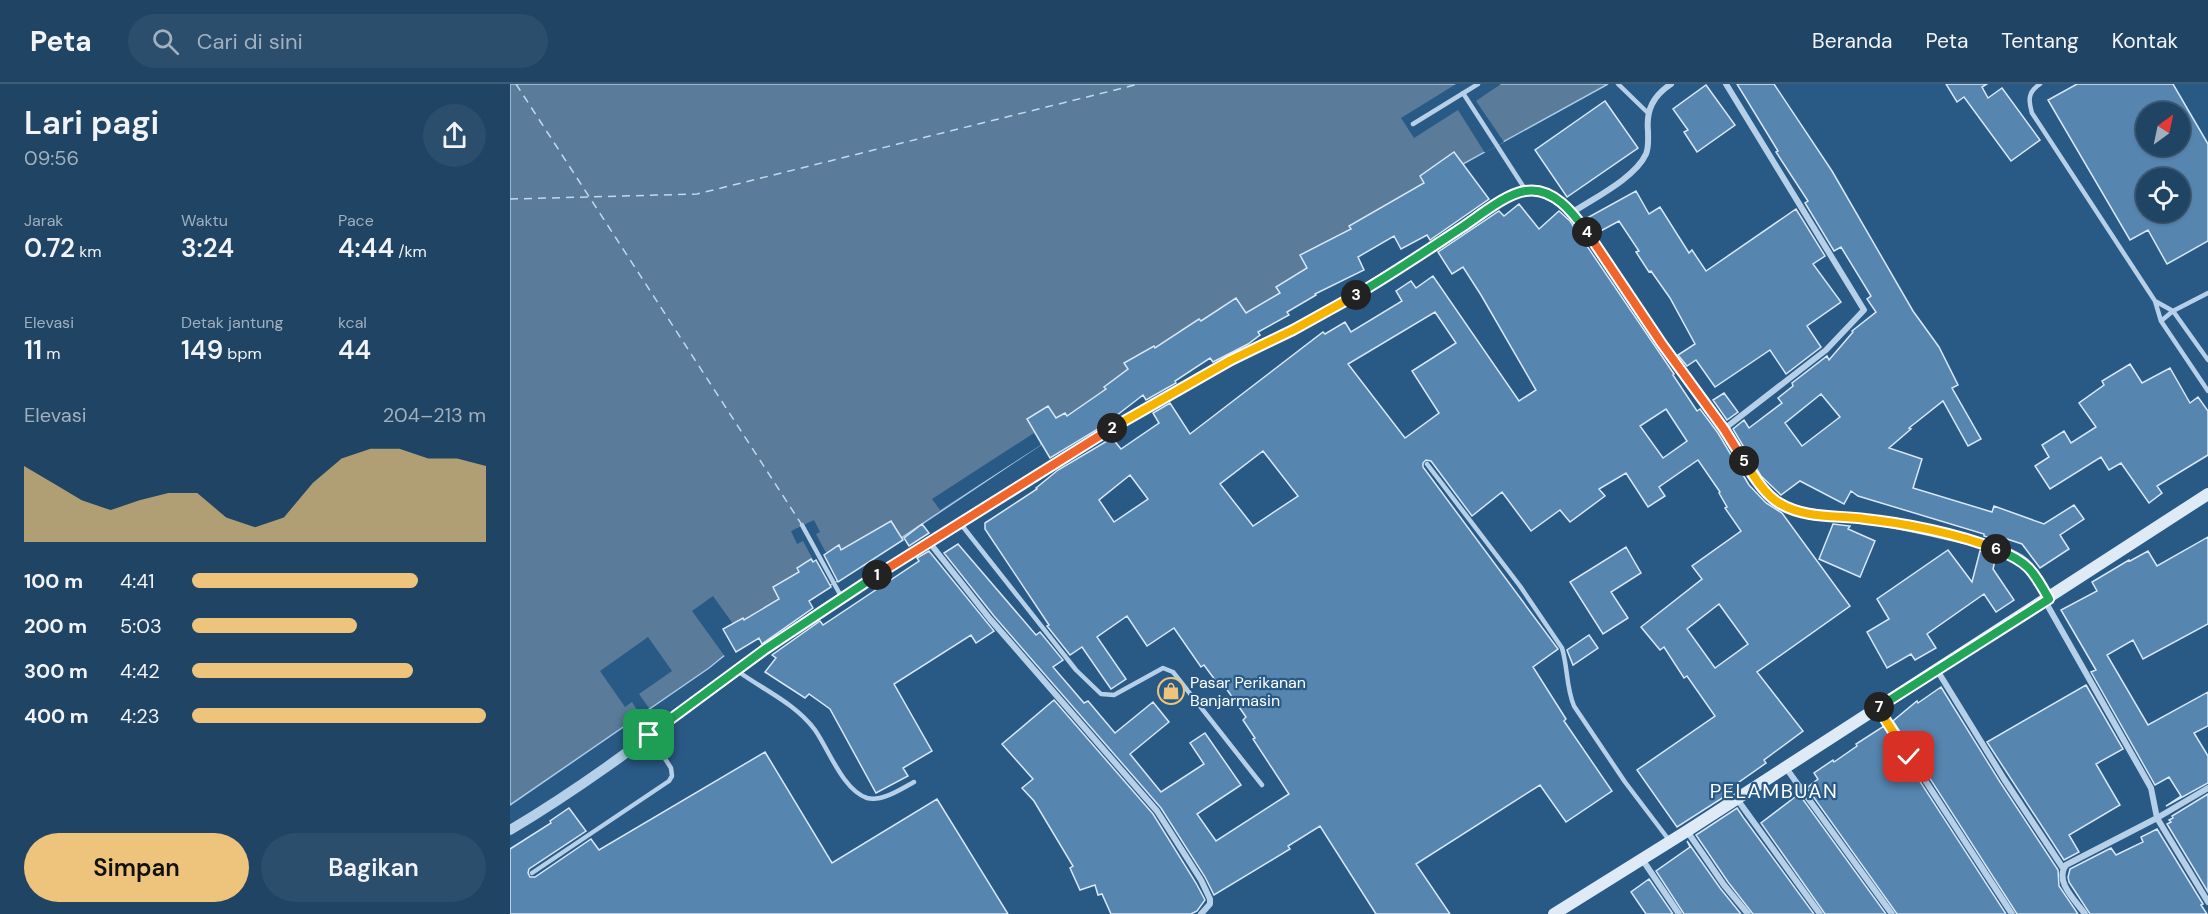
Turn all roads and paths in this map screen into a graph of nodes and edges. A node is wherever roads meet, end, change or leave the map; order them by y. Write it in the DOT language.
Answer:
graph roads {
  1 [pos="1478,84"];
  2 [pos="1618,84"];
  3 [pos="1671,84"];
  4 [pos="1726,84"];
  5 [pos="2040,84"];
  6 [pos="1463,93"];
  7 [pos="1648,113"];
  8 [pos="1413,124"];
  9 [pos="1526,190"];
  10 [pos="1573,212"];
  11 [pos="2208,293"];
  12 [pos="2155,301"];
  13 [pos="2174,311"];
  14 [pos="2162,321"];
  15 [pos="2208,360"];
  16 [pos="2208,391"];
  17 [pos="1724,429"];
  18 [pos="1427,464"];
  19 [pos="2208,494"];
  20 [pos="960,523"];
  21 [pos="802,525"];
  22 [pos="929,542"];
  23 [pos="842,598"];
  24 [pos="2047,600"];
  25 [pos="736,670"];
  26 [pos="1937,670"];
  27 [pos="1878,708"];
  28 [pos="649,735"];
  29 [pos="1785,767"];
  30 [pos="914,782"];
  31 [pos="1262,785"];
  32 [pos="2208,788"];
  33 [pos="1737,799"];
  34 [pos="2157,818"];
  35 [pos="510,830"];
  36 [pos="1688,831"];
  37 [pos="1671,842"];
  38 [pos="1642,859"];
  39 [pos="2063,867"];
  40 [pos="532,873"];
  41 [pos="2208,902"];
  42 [pos="1201,914"];
  43 [pos="1554,914"];
  44 [pos="1679,914"];
  45 [pos="1748,914"];
  46 [pos="1820,914"];
  47 [pos="1892,914"];
  48 [pos="2012,914"];
  49 [pos="2085,914"];
  1 -- 6 [label="lane"];
  2 -- 7 [label="lane"];
  3 -- 7 [label="street"];
  4 -- 17 [label="street"];
  5 -- 12 [label="lane"];
  6 -- 8 [label="lane"];
  6 -- 9 [label="lane"];
  7 -- 10 [label="street"];
  9 -- 10 [label="street"];
  9 -- 20 [label="street"];
  10 -- 17 [label="street"];
  11 -- 13 [label="lane"];
  12 -- 13 [label="lane"];
  12 -- 14 [label="lane"];
  13 -- 14 [label="lane"];
  13 -- 15 [label="lane"];
  14 -- 16 [label="lane"];
  17 -- 24 [label="street"];
  18 -- 37 [label="lane"];
  19 -- 24 [label="main road"];
  20 -- 22 [label="street"];
  20 -- 31 [label="lane"];
  21 -- 23 [label="lane"];
  22 -- 23 [label="street"];
  22 -- 42 [label="street"];
  23 -- 25 [label="street"];
  24 -- 26 [label="main road"];
  24 -- 34 [label="street"];
  25 -- 28 [label="street"];
  25 -- 30 [label="lane"];
  26 -- 27 [label="main road"];
  26 -- 39 [label="street"];
  27 -- 29 [label="main road"];
  27 -- 48 [label="street"];
  28 -- 35 [label="street"];
  28 -- 40 [label="lane"];
  29 -- 33 [label="main road"];
  29 -- 47 [label="street"];
  32 -- 34 [label="street"];
  33 -- 36 [label="main road"];
  33 -- 46 [label="street"];
  34 -- 39 [label="street"];
  34 -- 41 [label="street"];
  36 -- 37 [label="main road"];
  36 -- 45 [label="street"];
  37 -- 38 [label="main road"];
  38 -- 43 [label="main road"];
  38 -- 44 [label="street"];
  39 -- 49 [label="street"];
}
